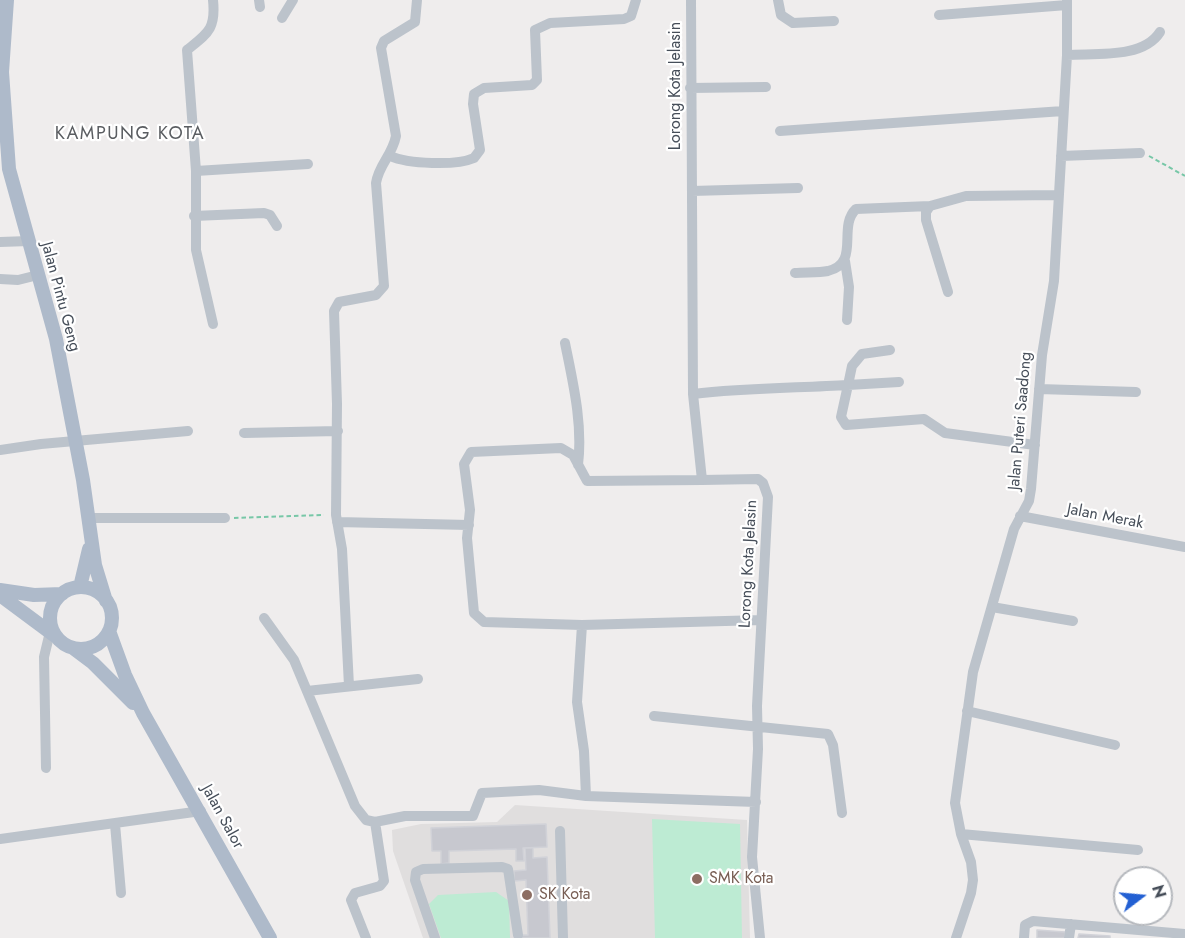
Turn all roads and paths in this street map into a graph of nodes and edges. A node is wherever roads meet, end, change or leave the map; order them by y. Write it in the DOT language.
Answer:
graph roads {
  1 [pos="7,0"];
  2 [pos="213,0"];
  3 [pos="292,0"];
  4 [pos="417,0"];
  5 [pos="636,0"];
  6 [pos="691,0"];
  7 [pos="778,0"];
  8 [pos="1067,3"];
  9 [pos="939,15"];
  10 [pos="282,18"];
  11 [pos="834,21"];
  12 [pos="1160,32"];
  13 [pos="1067,55"];
  14 [pos="1,72"];
  15 [pos="766,87"];
  16 [pos="690,88"];
  17 [pos="1063,111"];
  18 [pos="780,131"];
  19 [pos="1140,153"];
  20 [pos="390,156"];
  21 [pos="1061,156"];
  22 [pos="308,164"];
  23 [pos="196,171"];
  24 [pos="1185,176"];
  25 [pos="798,188"];
  26 [pos="692,190"];
  27 [pos="1058,195"];
  28 [pos="930,206"];
  29 [pos="194,216"];
  30 [pos="277,226"];
  31 [pos="29,241"];
  32 [pos="0,242"];
  33 [pos="845,261"];
  34 [pos="795,273"];
  35 [pos="38,275"];
  36 [pos="0,279"];
  37 [pos="948,292"];
  38 [pos="847,320"];
  39 [pos="213,324"];
  40 [pos="565,343"];
  41 [pos="890,350"];
  42 [pos="899,382"];
  43 [pos="848,386"];
  44 [pos="1039,389"];
  45 [pos="693,393"];
  46 [pos="1136,393"];
  47 [pos="188,431"];
  48 [pos="338,431"];
  49 [pos="244,433"];
  50 [pos="75,441"];
  51 [pos="1035,445"];
  52 [pos="0,450"];
  53 [pos="578,467"];
  54 [pos="702,480"];
  55 [pos="1020,516"];
  56 [pos="88,518"];
  57 [pos="225,518"];
  58 [pos="337,518"];
  59 [pos="469,525"];
  60 [pos="91,541"];
  61 [pos="1185,547"];
  62 [pos="80,587"];
  63 [pos="0,590"];
  64 [pos="62,594"];
  65 [pos="0,595"];
  66 [pos="106,601"];
  67 [pos="992,607"];
  68 [pos="264,618"];
  69 [pos="761,620"];
  70 [pos="1073,621"];
  71 [pos="582,624"];
  72 [pos="109,631"];
  73 [pos="54,635"];
  74 [pos="73,648"];
  75 [pos="418,679"];
  76 [pos="349,686"];
  77 [pos="307,691"];
  78 [pos="967,711"];
  79 [pos="143,713"];
  80 [pos="654,716"];
  81 [pos="757,725"];
  82 [pos="1115,745"];
  83 [pos="46,768"];
  84 [pos="586,796"];
  85 [pos="756,801"];
  86 [pos="201,811"];
  87 [pos="842,813"];
  88 [pos="375,822"];
  89 [pos="115,824"];
  90 [pos="560,831"];
  91 [pos="961,834"];
  92 [pos="0,839"];
  93 [pos="1138,850"];
  94 [pos="121,893"];
  95 [pos="1071,924"];
  96 [pos="1124,933"];
  97 [pos="518,935"];
  98 [pos="1179,935"];
  99 [pos="270,938"];
  100 [pos="366,938"];
  101 [pos="435,938"];
  102 [pos="563,938"];
  103 [pos="760,938"];
  104 [pos="956,938"];
  105 [pos="1024,938"];
  106 [pos="1069,938"];
  1 -- 14 [label="main road, Jalan Pintu Geng"];
  2 -- 23 [label="street"];
  3 -- 10 [label="street"];
  4 -- 20 [label="street"];
  5 -- 20 [label="street"];
  6 -- 16 [label="street, Lorong Kota Jelasin"];
  7 -- 11 [label="street"];
  8 -- 9 [label="street"];
  8 -- 13 [label="street, Jalan Puteri Saadong"];
  12 -- 13 [label="street"];
  13 -- 17 [label="street, Jalan Puteri Saadong"];
  14 -- 31 [label="main road, Jalan Pintu Geng"];
  15 -- 16 [label="street"];
  16 -- 26 [label="street, Lorong Kota Jelasin"];
  17 -- 18 [label="street"];
  17 -- 21 [label="street, Jalan Puteri Saadong"];
  19 -- 21 [label="street"];
  19 -- 24 [label="path"];
  20 -- 48 [label="street"];
  21 -- 27 [label="street, Jalan Puteri Saadong"];
  22 -- 23 [label="street"];
  23 -- 29 [label="street"];
  25 -- 26 [label="street"];
  26 -- 45 [label="street, Lorong Kota Jelasin"];
  27 -- 28 [label="street"];
  27 -- 44 [label="street, Jalan Puteri Saadong"];
  28 -- 33 [label="street"];
  28 -- 37 [label="street"];
  29 -- 30 [label="street"];
  29 -- 39 [label="street"];
  31 -- 32 [label="street"];
  31 -- 35 [label="main road, Jalan Pintu Geng"];
  33 -- 34 [label="street"];
  33 -- 38 [label="street"];
  35 -- 36 [label="street"];
  35 -- 50 [label="main road, Jalan Pintu Geng"];
  40 -- 53 [label="street"];
  41 -- 43 [label="street"];
  42 -- 43 [label="street"];
  43 -- 45 [label="street"];
  43 -- 51 [label="street"];
  44 -- 46 [label="street"];
  44 -- 51 [label="street, Jalan Puteri Saadong"];
  45 -- 54 [label="street, Lorong Kota Jelasin"];
  47 -- 50 [label="street"];
  48 -- 49 [label="street"];
  48 -- 58 [label="street"];
  50 -- 52 [label="street"];
  50 -- 56 [label="main road, Jalan Pintu Geng"];
  51 -- 55 [label="street, Jalan Puteri Saadong"];
  53 -- 54 [label="street"];
  53 -- 59 [label="street"];
  54 -- 69 [label="street, Lorong Kota Jelasin"];
  55 -- 61 [label="street, Jalan Merak"];
  55 -- 67 [label="street, Jalan Puteri Saadong"];
  56 -- 57 [label="street"];
  56 -- 60 [label="main road, Jalan Pintu Geng"];
  57 -- 58 [label="path"];
  58 -- 59 [label="street"];
  58 -- 76 [label="street"];
  59 -- 71 [label="street"];
  60 -- 62 [label="main road"];
  60 -- 66 [label="main road, Jalan Pintu Geng"];
  62 -- 64 [label="main road"];
  62 -- 66 [label="main road"];
  63 -- 64 [label="main road"];
  64 -- 73 [label="main road"];
  65 -- 73 [label="main road"];
  66 -- 72 [label="main road"];
  67 -- 70 [label="street"];
  67 -- 78 [label="street, Jalan Puteri Saadong"];
  68 -- 77 [label="street"];
  69 -- 71 [label="street"];
  69 -- 81 [label="street, Lorong Kota Jelasin"];
  71 -- 84 [label="street"];
  72 -- 74 [label="main road"];
  72 -- 79 [label="main road, Jalan Salor"];
  73 -- 74 [label="main road"];
  73 -- 83 [label="street"];
  74 -- 79 [label="main road, Jalan Salor"];
  75 -- 76 [label="street"];
  76 -- 77 [label="street"];
  77 -- 88 [label="street"];
  78 -- 82 [label="street"];
  78 -- 91 [label="street, Jalan Puteri Saadong"];
  79 -- 86 [label="main road, Jalan Salor"];
  80 -- 81 [label="street"];
  81 -- 85 [label="street, Lorong Kota Jelasin"];
  81 -- 87 [label="street"];
  84 -- 85 [label="street"];
  84 -- 88 [label="street"];
  85 -- 103 [label="street, Lorong Kota Jelasin"];
  86 -- 89 [label="street"];
  86 -- 99 [label="main road, Jalan Salor"];
  88 -- 100 [label="street"];
  89 -- 92 [label="street"];
  89 -- 94 [label="street"];
  90 -- 102 [label="street"];
  91 -- 93 [label="street"];
  91 -- 104 [label="street, Jalan Puteri Saadong"];
  95 -- 96 [label="street"];
  95 -- 105 [label="street"];
  95 -- 106 [label="street"];
  96 -- 98 [label="street"];
  97 -- 101 [label="street"];
}
